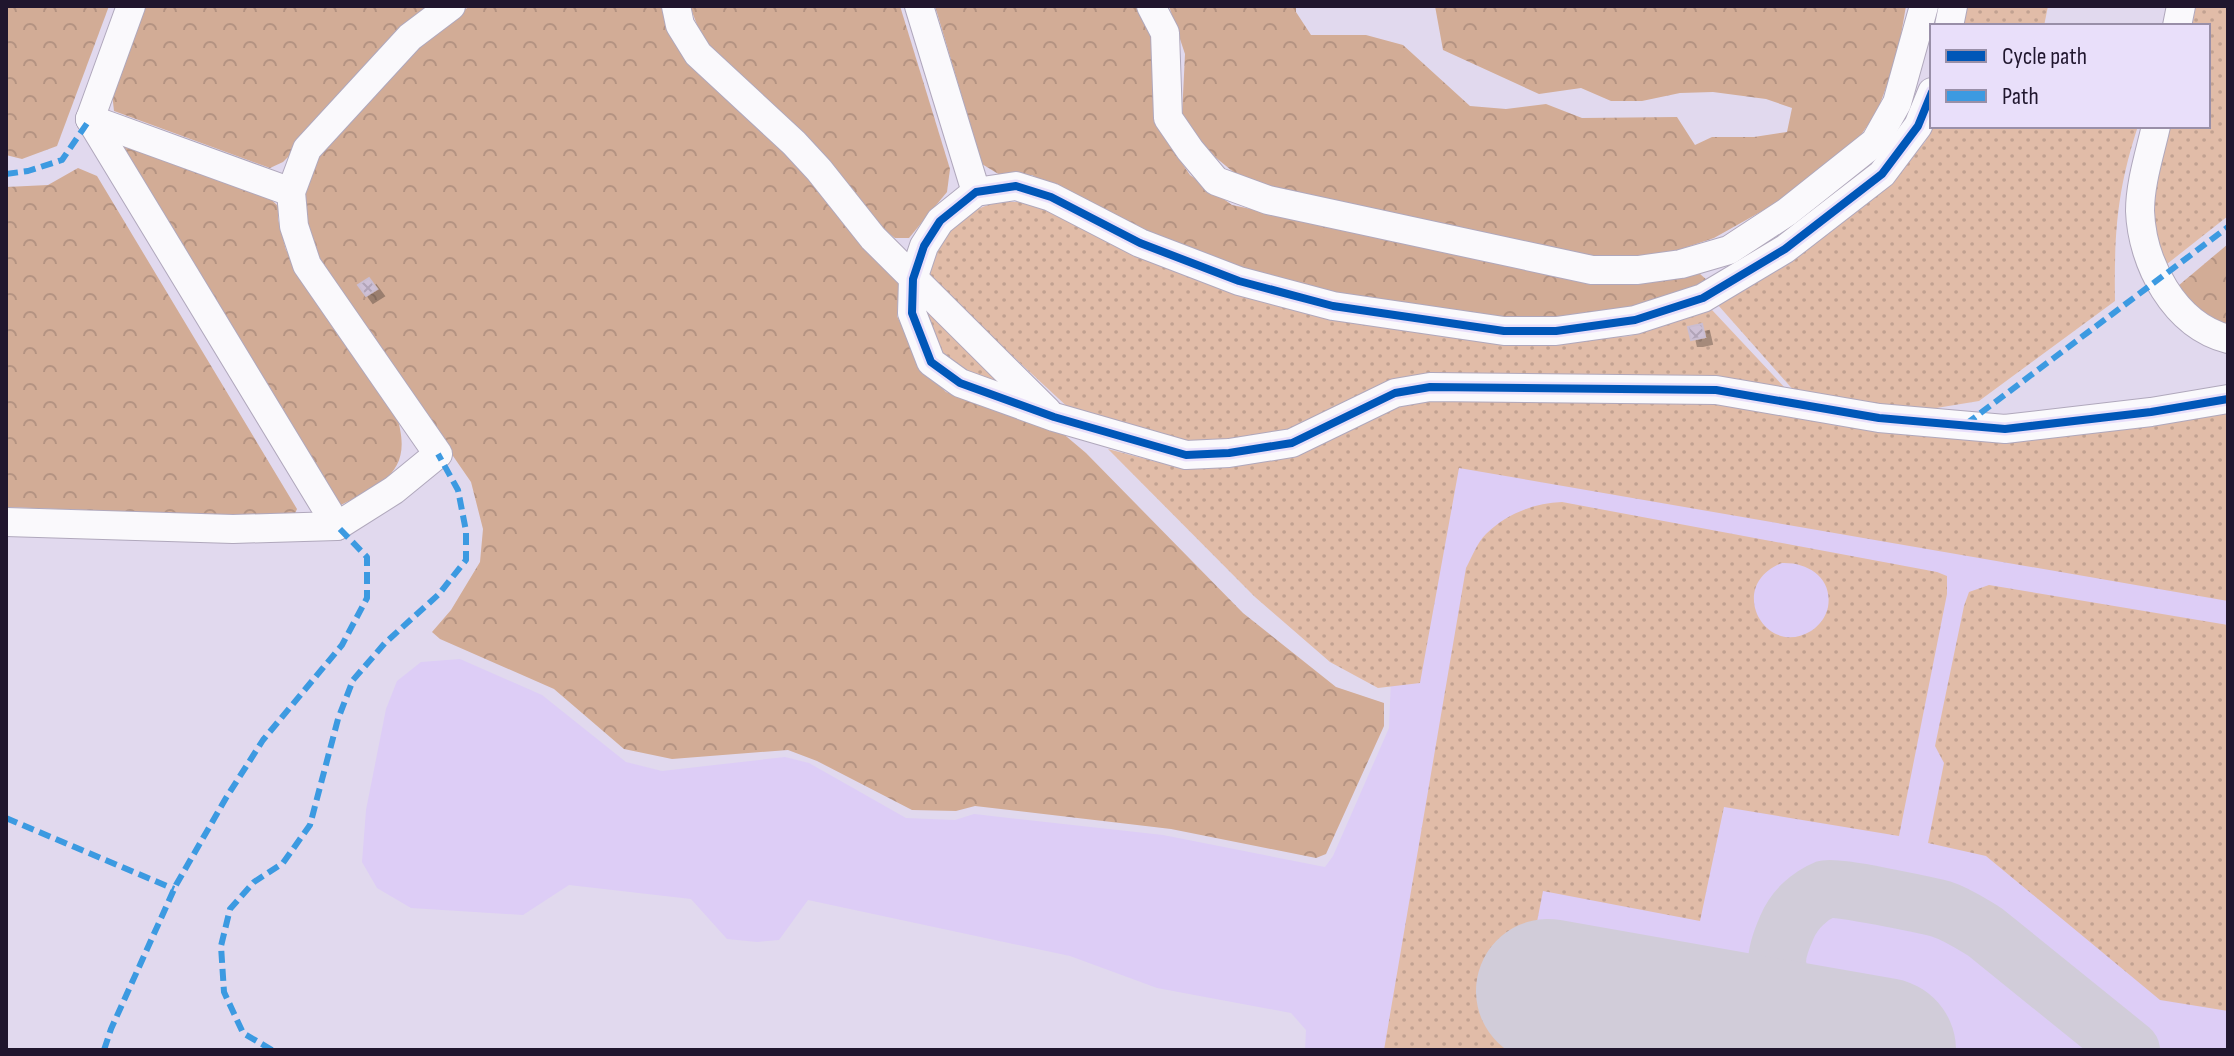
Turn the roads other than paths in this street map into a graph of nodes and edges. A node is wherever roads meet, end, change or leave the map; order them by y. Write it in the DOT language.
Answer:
graph roads {
  1 [pos="131,6"];
  2 [pos="451,6"];
  3 [pos="676,6"];
  4 [pos="919,6"];
  5 [pos="1151,6"];
  6 [pos="1924,6"];
  7 [pos="1930,97"];
  8 [pos="90,119"];
  9 [pos="2156,128"];
  10 [pos="291,192"];
  11 [pos="976,192"];
  12 [pos="913,279"];
  13 [pos="2228,339"];
  14 [pos="2228,399"];
  15 [pos="1054,417"];
  16 [pos="6,522"];
  17 [pos="337,526"];
  1 -- 8 [label="street"];
  2 -- 10 [label="street"];
  3 -- 12 [label="street"];
  4 -- 11 [label="street"];
  5 -- 6 [label="street"];
  7 -- 11 [label="street"];
  8 -- 10 [label="street"];
  8 -- 17 [label="street"];
  9 -- 13 [label="street"];
  10 -- 17 [label="street"];
  11 -- 12 [label="street"];
  12 -- 15 [label="street"];
  12 -- 15 [label="street"];
  14 -- 15 [label="street"];
  16 -- 17 [label="street"];
}
